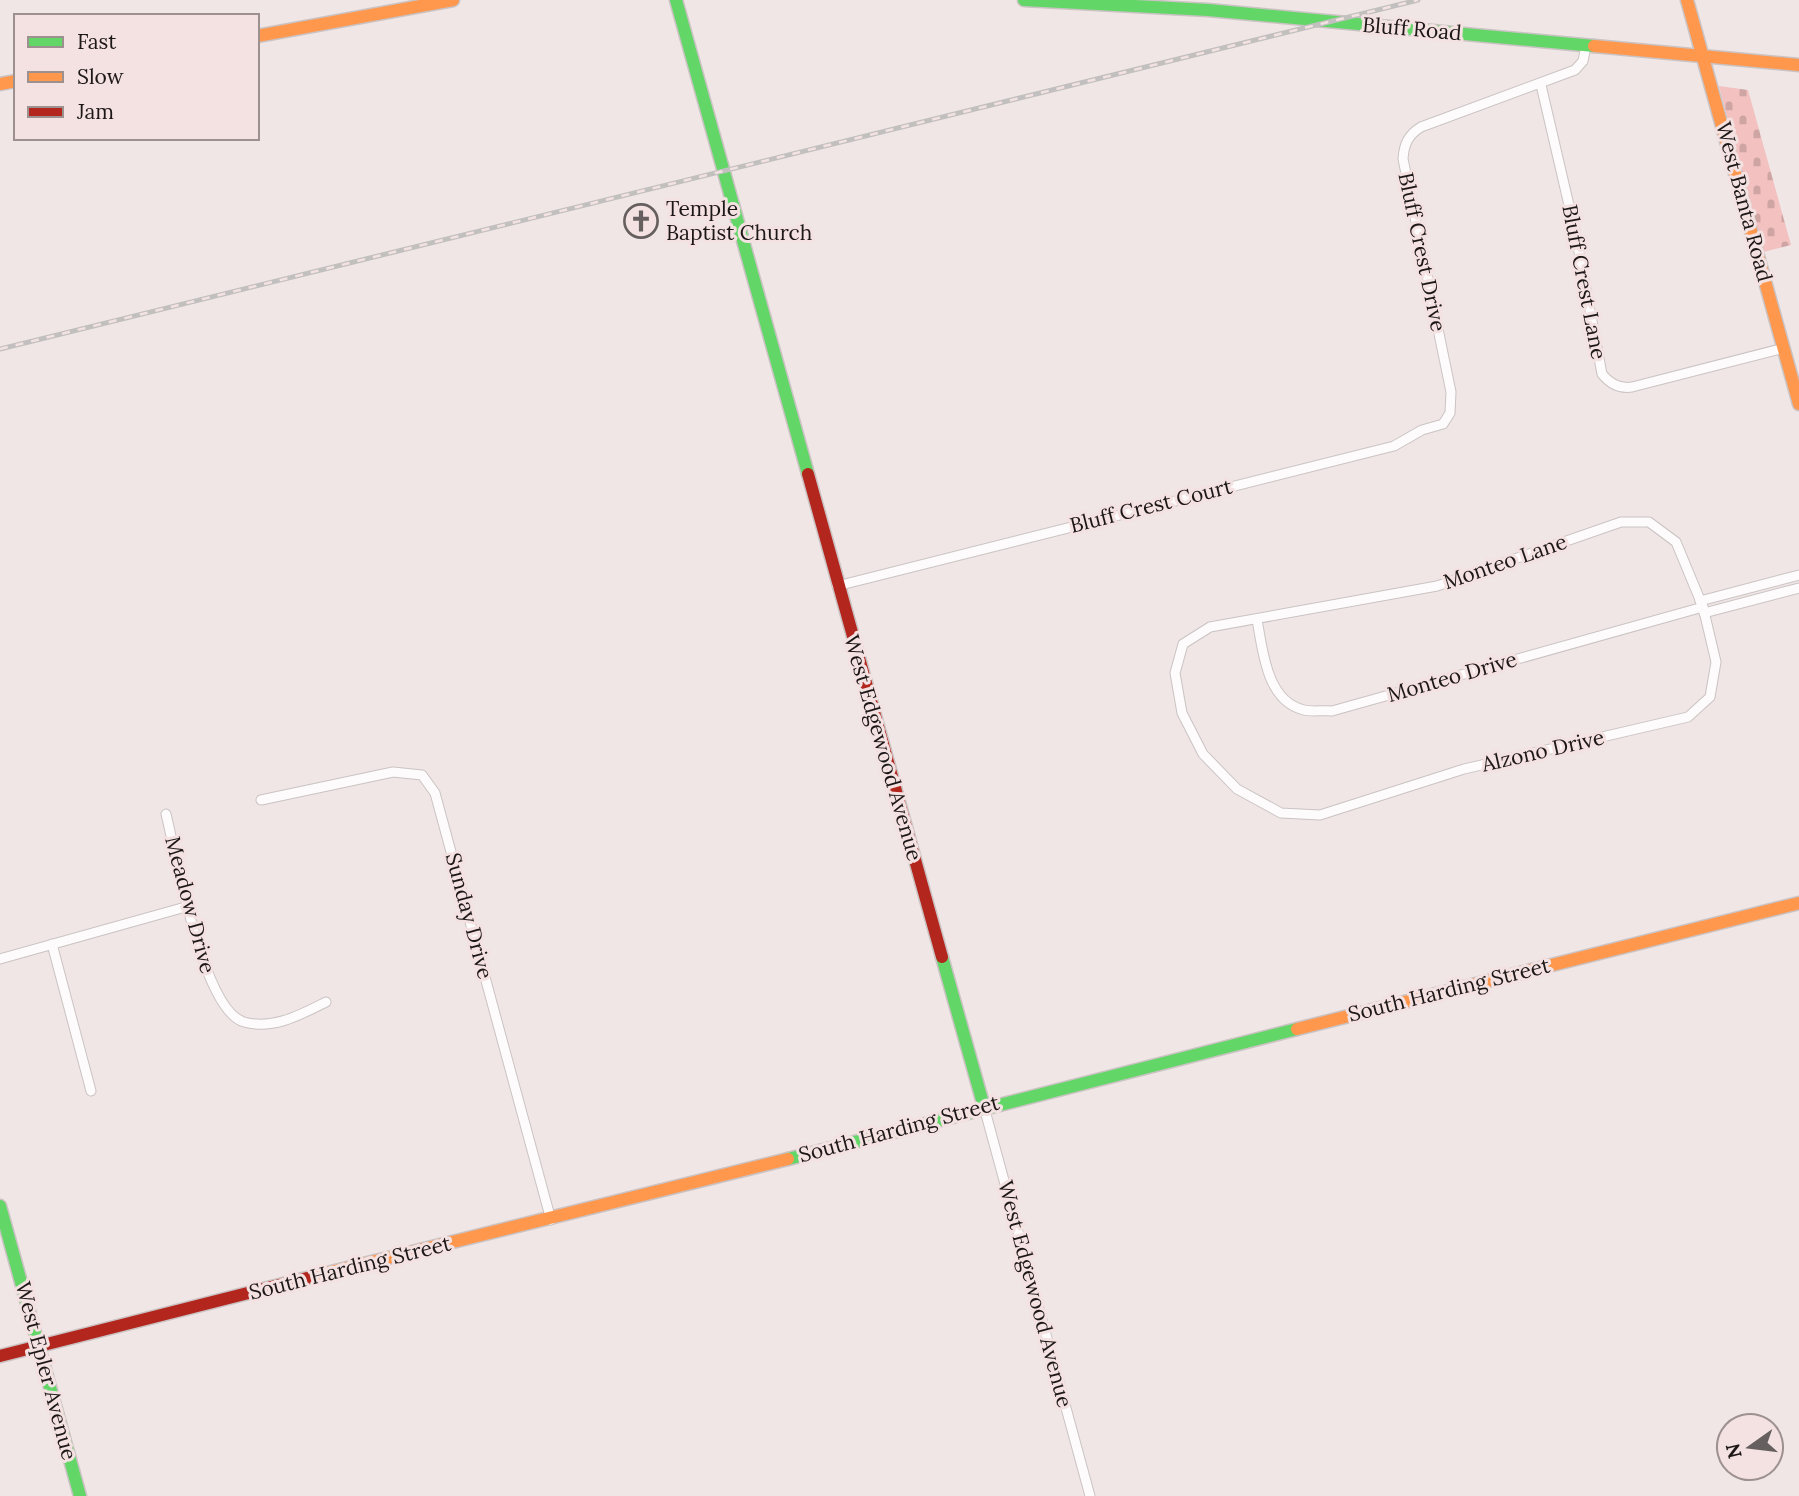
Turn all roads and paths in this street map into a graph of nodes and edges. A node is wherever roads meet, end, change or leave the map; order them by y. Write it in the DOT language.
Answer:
graph roads {
  1 [pos="453,0"];
  2 [pos="676,0"];
  3 [pos="1024,0"];
  4 [pos="1686,0"];
  5 [pos="259,36"];
  6 [pos="1586,46"];
  7 [pos="1704,57"];
  8 [pos="1799,65"];
  9 [pos="1541,85"];
  10 [pos="1784,348"];
  11 [pos="1799,404"];
  12 [pos="1451,407"];
  13 [pos="1799,575"];
  14 [pos="837,586"];
  15 [pos="1799,589"];
  16 [pos="1703,607"];
  17 [pos="1257,620"];
  18 [pos="261,800"];
  19 [pos="1281,813"];
  20 [pos="166,814"];
  21 [pos="1799,903"];
  22 [pos="189,906"];
  23 [pos="52,944"];
  24 [pos="0,959"];
  25 [pos="326,1002"];
  26 [pos="92,1091"];
  27 [pos="984,1107"];
  28 [pos="0,1206"];
  29 [pos="551,1220"];
  30 [pos="39,1346"];
  31 [pos="0,1356"];
  32 [pos="80,1496"];
  33 [pos="1090,1496"];
  1 -- 5 [label="street"];
  2 -- 14 [label="street, West Edgewood Avenue"];
  3 -- 6 [label="street, Bluff Road"];
  4 -- 7 [label="street, West Banta Road"];
  6 -- 7 [label="street, Bluff Road"];
  6 -- 9 [label="street, Bluff Crest Drive"];
  7 -- 8 [label="street, Bluff Road"];
  7 -- 10 [label="street, West Banta Road"];
  9 -- 10 [label="street, Bluff Crest Lane"];
  9 -- 12 [label="street, Bluff Crest Drive"];
  10 -- 11 [label="street, West Banta Road"];
  12 -- 14 [label="street, Bluff Crest Court"];
  13 -- 16 [label="street, Monteo Drive"];
  14 -- 27 [label="street, West Edgewood Avenue"];
  15 -- 16 [label="street, Monteo Drive"];
  16 -- 17 [label="street, Monteo Lane"];
  16 -- 17 [label="street, Monteo Drive"];
  16 -- 19 [label="street, Alzono Drive"];
  17 -- 19 [label="street, Monteo Lane"];
  18 -- 29 [label="street, Sunday Drive"];
  20 -- 22 [label="street, Meadow Drive"];
  21 -- 27 [label="street, South Harding Street"];
  22 -- 23 [label="street"];
  22 -- 25 [label="street, Meadow Drive"];
  23 -- 24 [label="street"];
  23 -- 26 [label="street"];
  27 -- 29 [label="street, South Harding Street"];
  27 -- 33 [label="street, West Edgewood Avenue"];
  28 -- 30 [label="street, West Epler Avenue"];
  29 -- 30 [label="street, South Harding Street"];
  30 -- 31 [label="street, South Harding Street"];
  30 -- 32 [label="street, West Epler Avenue"];
}
